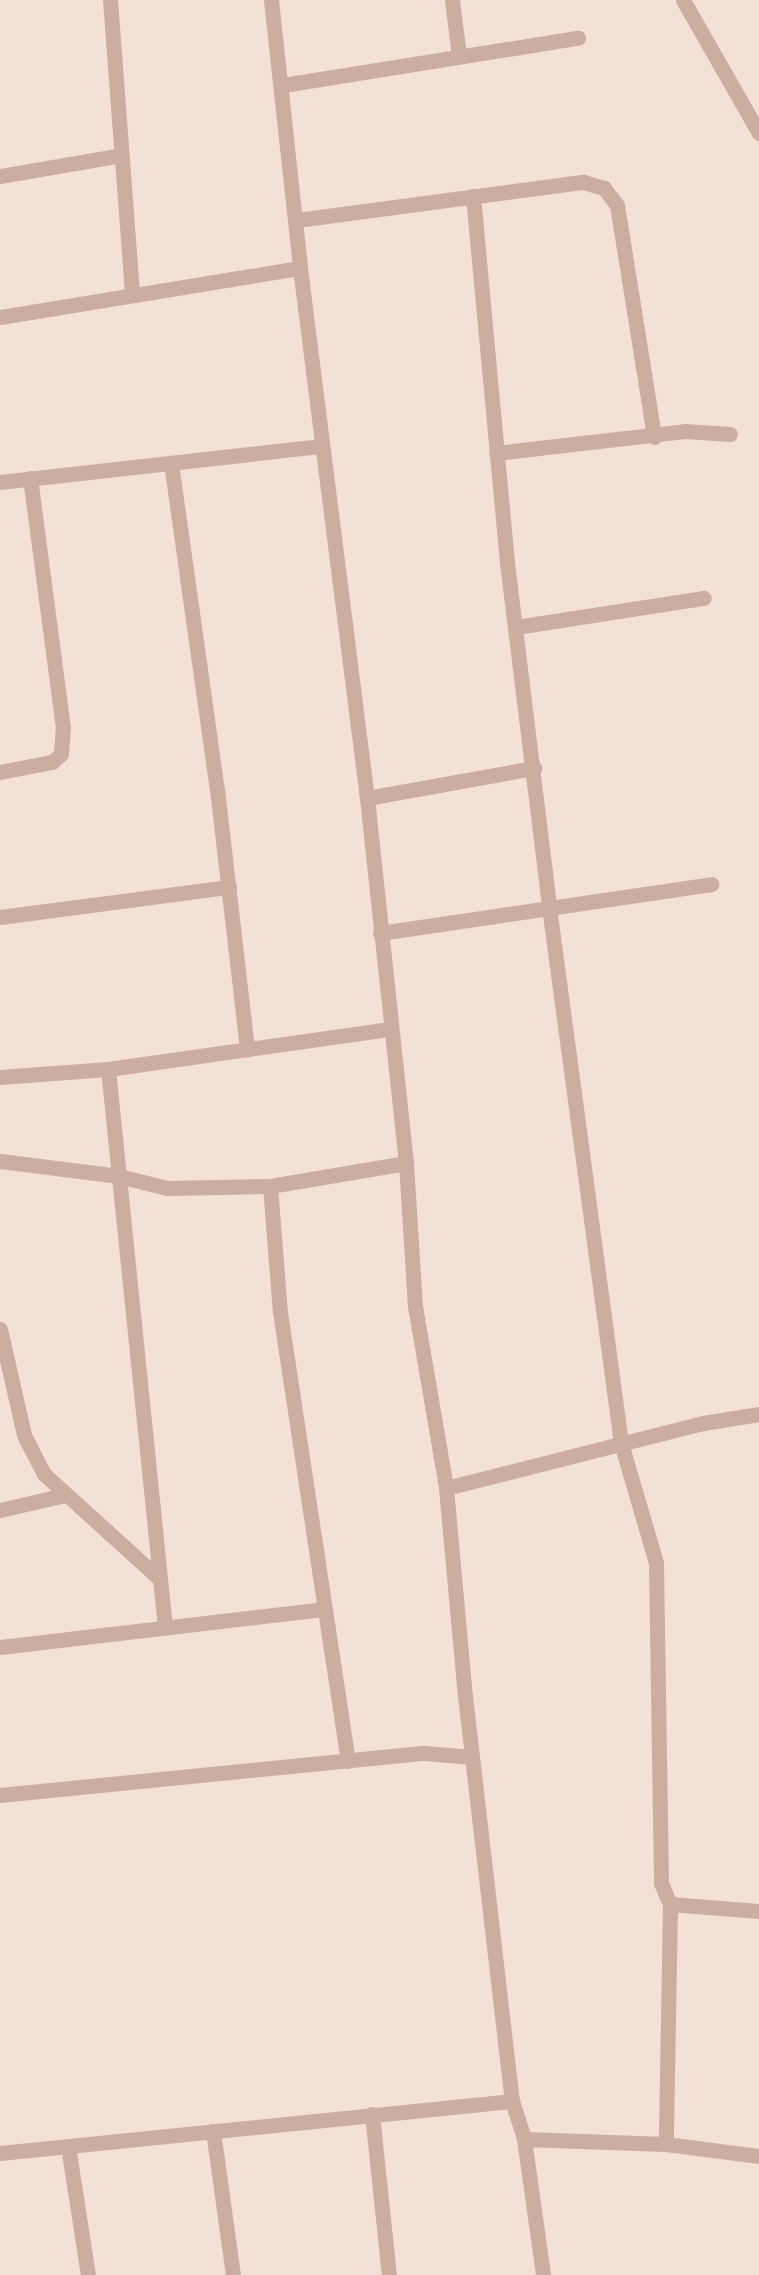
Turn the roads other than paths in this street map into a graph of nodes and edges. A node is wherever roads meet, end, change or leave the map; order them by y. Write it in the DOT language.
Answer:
graph roads {
  1 [pos="110,0"];
  2 [pos="271,0"];
  3 [pos="452,0"];
  4 [pos="683,0"];
  5 [pos="578,38"];
  6 [pos="459,56"];
  7 [pos="283,85"];
  8 [pos="759,133"];
  9 [pos="121,155"];
  10 [pos="0,176"];
  11 [pos="473,196"];
  12 [pos="297,220"];
  13 [pos="300,268"];
  14 [pos="132,295"];
  15 [pos="0,317"];
  16 [pos="730,434"];
  17 [pos="654,437"];
  18 [pos="322,447"];
  19 [pos="496,453"];
  20 [pos="171,464"];
  21 [pos="30,478"];
  22 [pos="0,482"];
  23 [pos="704,598"];
  24 [pos="516,627"];
  25 [pos="534,768"];
  26 [pos="0,772"];
  27 [pos="367,798"];
  28 [pos="711,884"];
  29 [pos="229,888"];
  30 [pos="549,907"];
  31 [pos="0,917"];
  32 [pos="380,933"];
  33 [pos="390,1029"];
  34 [pos="247,1049"];
  35 [pos="108,1068"];
  36 [pos="0,1077"];
  37 [pos="0,1161"];
  38 [pos="406,1164"];
  39 [pos="119,1176"];
  40 [pos="270,1186"];
  41 [pos="0,1329"];
  42 [pos="759,1414"];
  43 [pos="621,1443"];
  44 [pos="446,1488"];
  45 [pos="65,1495"];
  46 [pos="0,1510"];
  47 [pos="160,1579"];
  48 [pos="323,1609"];
  49 [pos="165,1627"];
  50 [pos="0,1647"];
  51 [pos="472,1757"];
  52 [pos="348,1761"];
  53 [pos="0,1795"];
  54 [pos="670,1904"];
  55 [pos="759,1911"];
  56 [pos="512,2101"];
  57 [pos="372,2114"];
  58 [pos="213,2131"];
  59 [pos="524,2139"];
  60 [pos="666,2144"];
  61 [pos="68,2146"];
  62 [pos="0,2153"];
  63 [pos="759,2156"];
  64 [pos="88,2275"];
  65 [pos="233,2275"];
  66 [pos="389,2275"];
  67 [pos="543,2275"];
  1 -- 9 [label="street"];
  2 -- 7 [label="street"];
  3 -- 6 [label="street"];
  4 -- 8 [label="street"];
  5 -- 6 [label="street"];
  6 -- 7 [label="street"];
  7 -- 12 [label="street"];
  9 -- 10 [label="street"];
  9 -- 14 [label="street"];
  11 -- 12 [label="street"];
  11 -- 17 [label="street"];
  11 -- 19 [label="street"];
  12 -- 13 [label="street"];
  13 -- 14 [label="street"];
  13 -- 18 [label="street"];
  14 -- 15 [label="street"];
  16 -- 17 [label="street"];
  17 -- 19 [label="street"];
  18 -- 20 [label="street"];
  18 -- 27 [label="street"];
  19 -- 24 [label="street"];
  20 -- 21 [label="street"];
  20 -- 29 [label="street"];
  21 -- 22 [label="street"];
  21 -- 26 [label="street"];
  23 -- 24 [label="street"];
  24 -- 25 [label="street"];
  25 -- 27 [label="street"];
  25 -- 30 [label="street"];
  27 -- 32 [label="street"];
  28 -- 30 [label="street"];
  29 -- 31 [label="street"];
  29 -- 34 [label="street"];
  30 -- 32 [label="street"];
  30 -- 43 [label="street"];
  32 -- 33 [label="street"];
  33 -- 34 [label="street"];
  33 -- 38 [label="street"];
  34 -- 35 [label="street"];
  35 -- 36 [label="street"];
  35 -- 39 [label="street"];
  37 -- 39 [label="street"];
  38 -- 40 [label="street"];
  38 -- 44 [label="street"];
  39 -- 40 [label="street"];
  39 -- 47 [label="street"];
  40 -- 48 [label="street"];
  41 -- 45 [label="street"];
  42 -- 43 [label="street"];
  43 -- 44 [label="street"];
  43 -- 54 [label="street"];
  44 -- 51 [label="street"];
  45 -- 46 [label="street"];
  45 -- 47 [label="street"];
  47 -- 49 [label="street"];
  48 -- 49 [label="street"];
  48 -- 52 [label="street"];
  49 -- 50 [label="street"];
  51 -- 52 [label="street"];
  51 -- 56 [label="street"];
  52 -- 53 [label="street"];
  54 -- 55 [label="street"];
  54 -- 60 [label="street"];
  56 -- 57 [label="street"];
  56 -- 59 [label="street"];
  57 -- 58 [label="street"];
  57 -- 66 [label="street"];
  58 -- 61 [label="street"];
  58 -- 65 [label="street"];
  59 -- 60 [label="street"];
  59 -- 67 [label="street"];
  60 -- 63 [label="street"];
  61 -- 62 [label="street"];
  61 -- 64 [label="street"];
}
